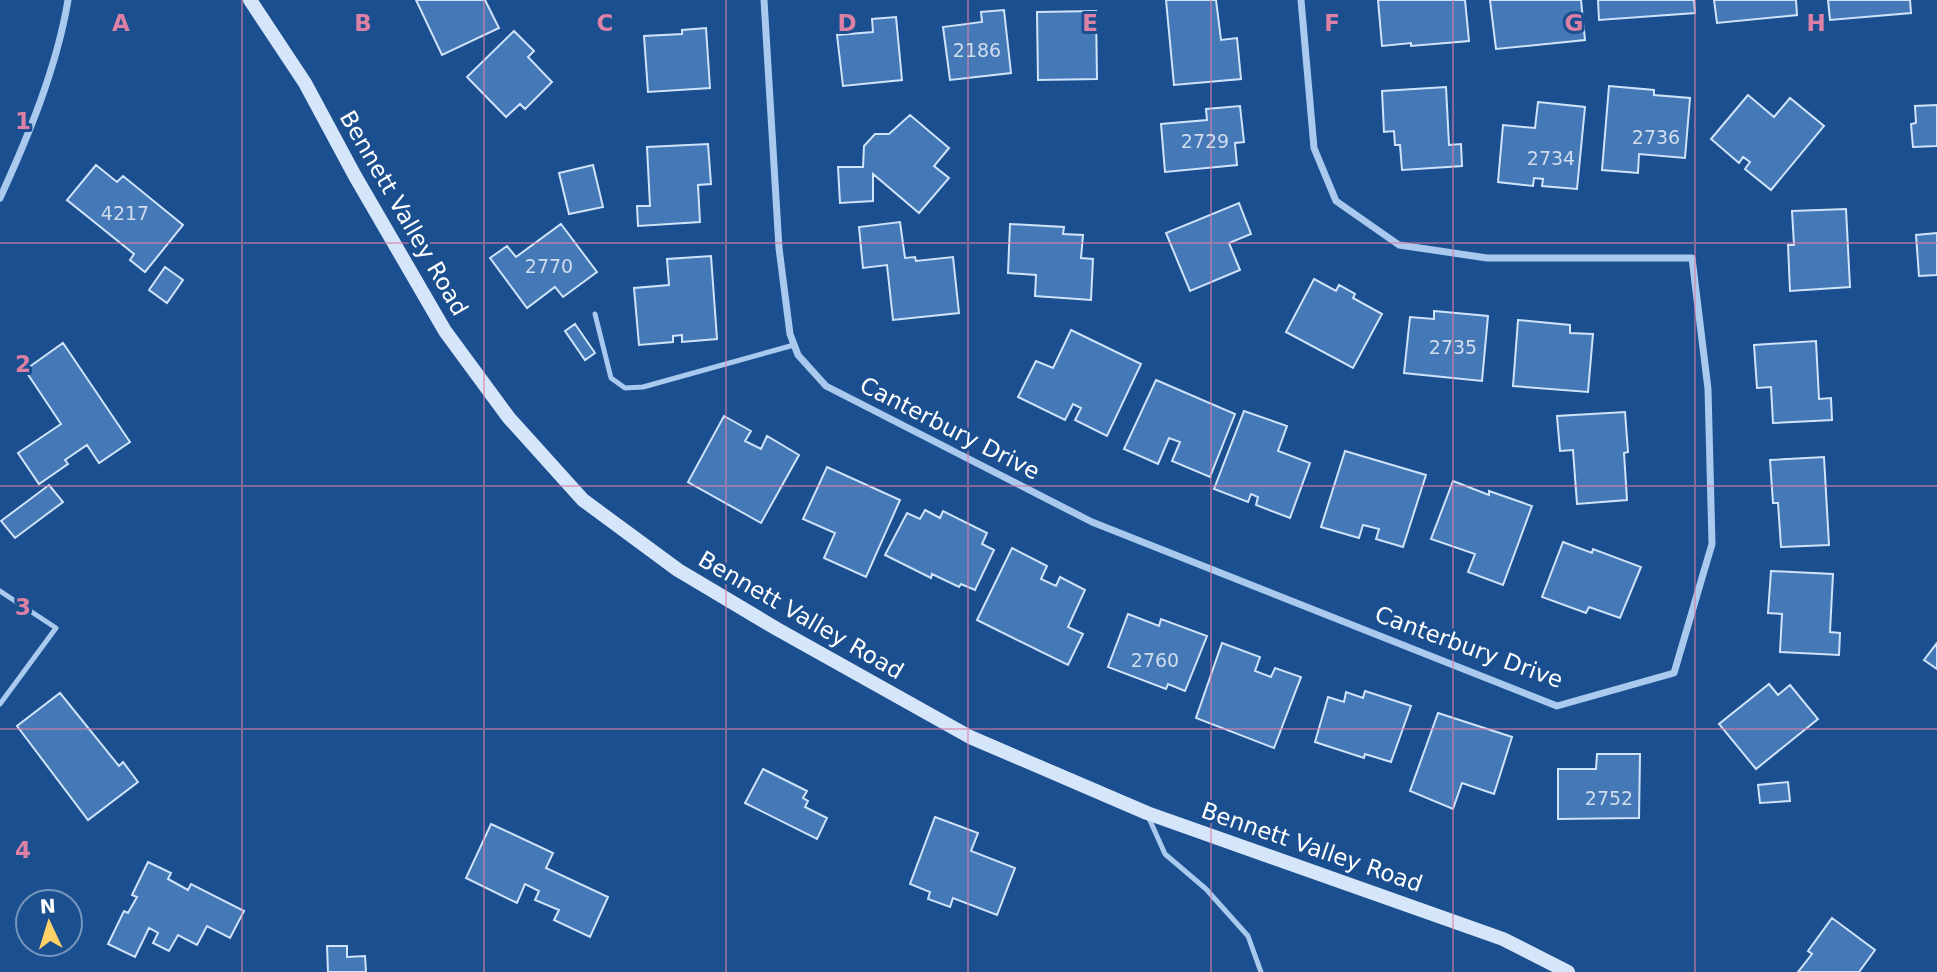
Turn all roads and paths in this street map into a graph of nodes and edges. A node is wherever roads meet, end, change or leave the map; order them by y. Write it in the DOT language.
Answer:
graph roads {
  1 [pos="68,0"];
  2 [pos="250,0"];
  3 [pos="764,0"];
  4 [pos="1301,0"];
  5 [pos="0,198"];
  6 [pos="595,314"];
  7 [pos="794,345"];
  8 [pos="0,591"];
  9 [pos="0,704"];
  10 [pos="1147,813"];
  11 [pos="1261,972"];
  12 [pos="1568,972"];
  1 -- 5 [label="street"];
  2 -- 10 [label="street, Bennett Valley Road"];
  3 -- 7 [label="street, Canterbury Drive"];
  4 -- 7 [label="street, Canterbury Drive"];
  6 -- 7 [label="lane"];
  8 -- 9 [label="lane"];
  10 -- 11 [label="lane"];
  10 -- 12 [label="street, Bennett Valley Road"];
}
